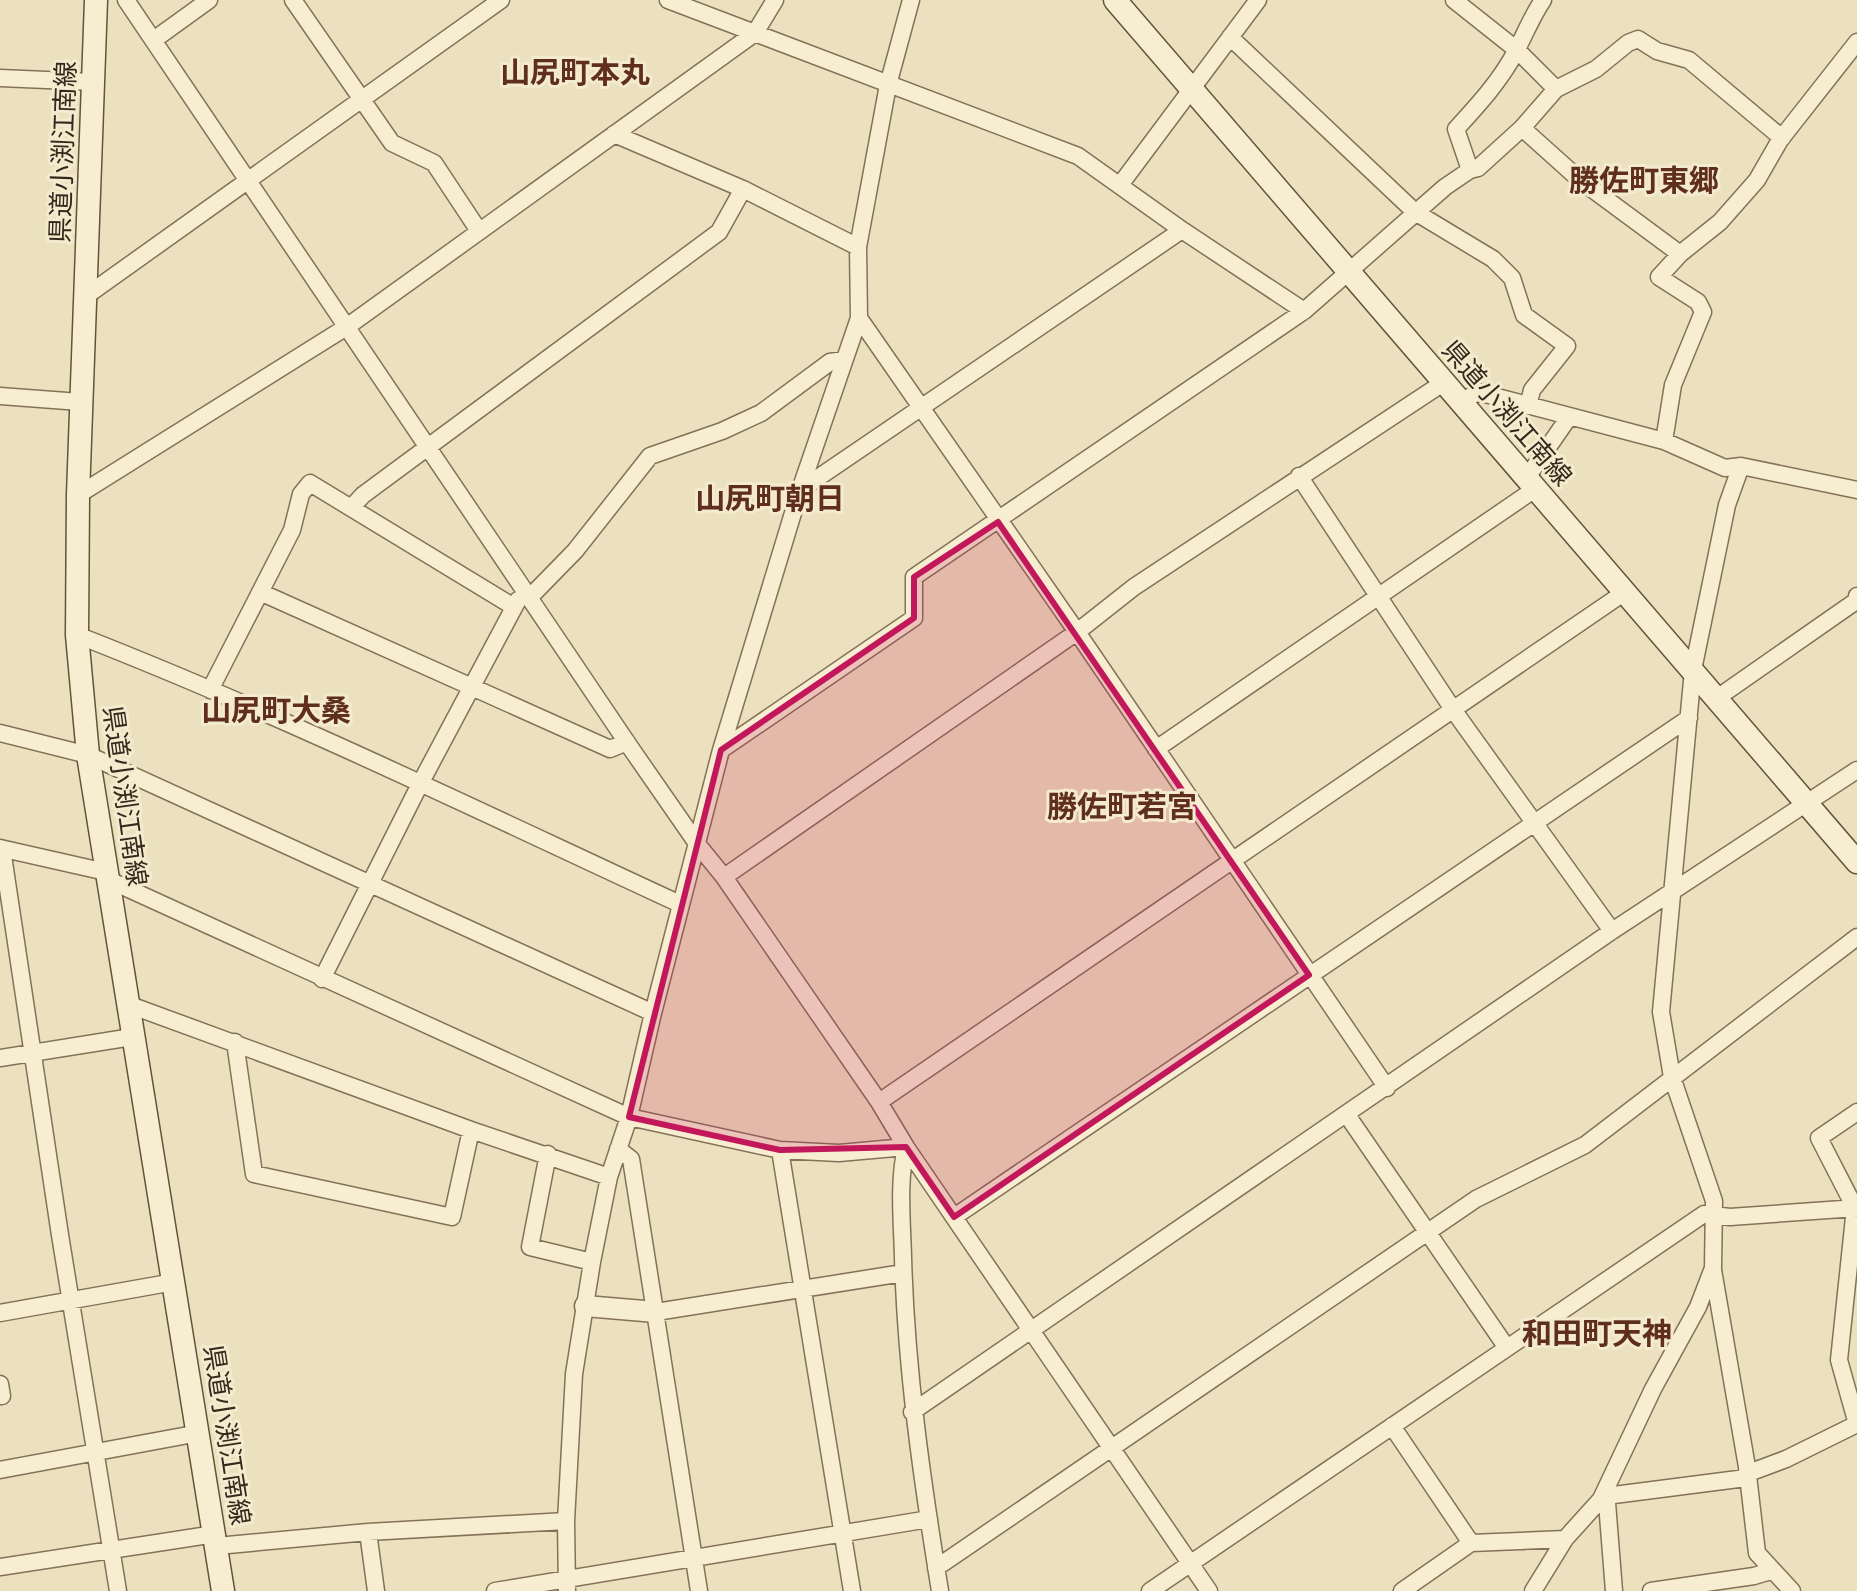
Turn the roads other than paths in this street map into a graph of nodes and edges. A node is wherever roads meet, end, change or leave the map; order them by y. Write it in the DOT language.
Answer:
graph roads {
  1 [pos="96,0"];
  2 [pos="126,0"];
  3 [pos="209,0"];
  4 [pos="293,0"];
  5 [pos="501,0"];
  6 [pos="668,0"];
  7 [pos="775,0"];
  8 [pos="911,0"];
  9 [pos="1115,0"];
  10 [pos="1258,0"];
  11 [pos="1454,0"];
  12 [pos="1543,0"];
  13 [pos="755,33"];
  14 [pos="1230,37"];
  15 [pos="155,39"];
  16 [pos="1857,42"];
  17 [pos="1517,50"];
  18 [pos="0,78"];
  19 [pos="93,82"];
  20 [pos="888,85"];
  21 [pos="1190,89"];
  22 [pos="1556,89"];
  23 [pos="361,99"];
  24 [pos="1522,128"];
  25 [pos="614,134"];
  26 [pos="1782,138"];
  27 [pos="1470,170"];
  28 [pos="248,180"];
  29 [pos="1120,185"];
  30 [pos="743,189"];
  31 [pos="1415,212"];
  32 [pos="1182,230"];
  33 [pos="479,231"];
  34 [pos="858,247"];
  35 [pos="1680,254"];
  36 [pos="1349,273"];
  37 [pos="86,296"];
  38 [pos="1304,311"];
  39 [pos="859,318"];
  40 [pos="348,326"];
  41 [pos="844,360"];
  42 [pos="1443,383"];
  43 [pos="0,396"];
  44 [pos="80,402"];
  45 [pos="1459,403"];
  46 [pos="1528,406"];
  47 [pos="920,408"];
  48 [pos="1569,417"];
  49 [pos="1664,441"];
  50 [pos="429,447"];
  51 [pos="1741,466"];
  52 [pos="1299,476"];
  53 [pos="1531,484"];
  54 [pos="800,490"];
  55 [pos="1857,490"];
  56 [pos="78,495"];
  57 [pos="352,507"];
  58 [pos="998,522"];
  59 [pos="260,592"];
  60 [pos="1625,592"];
  61 [pos="527,593"];
  62 [pos="1379,596"];
  63 [pos="1857,596"];
  64 [pos="514,607"];
  65 [pos="1077,632"];
  66 [pos="77,635"];
  67 [pos="1693,670"];
  68 [pos="472,686"];
  69 [pos="210,690"];
  70 [pos="1717,698"];
  71 [pos="1454,711"];
  72 [pos="1689,718"];
  73 [pos="0,733"];
  74 [pos="627,742"];
  75 [pos="1156,749"];
  76 [pos="721,750"];
  77 [pos="88,755"];
  78 [pos="1857,770"];
  79 [pos="420,784"];
  80 [pos="1808,805"];
  81 [pos="1534,822"];
  82 [pos="698,845"];
  83 [pos="1,849"];
  84 [pos="1233,862"];
  85 [pos="1857,862"];
  86 [pos="108,876"];
  87 [pos="724,877"];
  88 [pos="369,884"];
  89 [pos="1673,892"];
  90 [pos="680,904"];
  91 [pos="1612,931"];
  92 [pos="1857,937"];
  93 [pos="1309,975"];
  94 [pos="322,979"];
  95 [pos="127,1004"];
  96 [pos="653,1013"];
  97 [pos="132,1037"];
  98 [pos="235,1042"];
  99 [pos="32,1052"];
  100 [pos="0,1058"];
  101 [pos="1673,1080"];
  102 [pos="1387,1088"];
  103 [pos="879,1102"];
  104 [pos="1857,1112"];
  105 [pos="1347,1115"];
  106 [pos="629,1117"];
  107 [pos="471,1130"];
  108 [pos="906,1147"];
  109 [pos="618,1149"];
  110 [pos="780,1150"];
  111 [pos="548,1154"];
  112 [pos="609,1177"];
  113 [pos="1856,1208"];
  114 [pos="1715,1216"];
  115 [pos="954,1217"];
  116 [pos="1428,1232"];
  117 [pos="592,1262"];
  118 [pos="1713,1268"];
  119 [pos="903,1273"];
  120 [pos="174,1282"];
  121 [pos="801,1289"];
  122 [pos="73,1300"];
  123 [pos="585,1306"];
  124 [pos="656,1312"];
  125 [pos="0,1313"];
  126 [pos="1031,1331"];
  127 [pos="1507,1348"];
  128 [pos="0,1384"];
  129 [pos="0,1396"];
  130 [pos="912,1412"];
  131 [pos="1392,1426"];
  132 [pos="199,1433"];
  133 [pos="1112,1449"];
  134 [pos="96,1453"];
  135 [pos="0,1470"];
  136 [pos="1746,1476"];
  137 [pos="1606,1493"];
  138 [pos="929,1519"];
  139 [pos="566,1521"];
  140 [pos="368,1532"];
  141 [pos="842,1533"];
  142 [pos="1565,1539"];
  143 [pos="216,1540"];
  144 [pos="1471,1543"];
  145 [pos="111,1550"];
  146 [pos="694,1556"];
  147 [pos="1190,1563"];
  148 [pos="0,1567"];
  149 [pos="936,1568"];
  150 [pos="1771,1571"];
  151 [pos="566,1585"];
  152 [pos="118,1591"];
  153 [pos="223,1591"];
  154 [pos="376,1591"];
  155 [pos="495,1591"];
  156 [pos="699,1591"];
  157 [pos="852,1591"];
  158 [pos="940,1591"];
  159 [pos="1150,1591"];
  160 [pos="1209,1591"];
  161 [pos="1402,1591"];
  162 [pos="1533,1591"];
  163 [pos="1614,1591"];
  164 [pos="1651,1591"];
  165 [pos="1792,1591"];
  1 -- 19 [label="main road, 県道小渕江南線"];
  2 -- 15 [label="street"];
  3 -- 15 [label="street"];
  4 -- 23 [label="street"];
  5 -- 23 [label="street"];
  6 -- 13 [label="street"];
  7 -- 13 [label="street"];
  8 -- 20 [label="street"];
  9 -- 21 [label="main road, 県道小渕江南線"];
  10 -- 14 [label="street"];
  11 -- 17 [label="street"];
  12 -- 17 [label="street"];
  13 -- 20 [label="street"];
  13 -- 25 [label="street"];
  14 -- 21 [label="street"];
  14 -- 31 [label="street"];
  15 -- 28 [label="street"];
  16 -- 26 [label="street"];
  17 -- 22 [label="street"];
  17 -- 27 [label="street"];
  18 -- 19 [label="street"];
  19 -- 37 [label="main road, 県道小渕江南線"];
  20 -- 29 [label="street"];
  20 -- 34 [label="street"];
  21 -- 29 [label="street"];
  21 -- 36 [label="main road, 県道小渕江南線"];
  22 -- 24 [label="street"];
  22 -- 26 [label="street"];
  23 -- 28 [label="street"];
  23 -- 33 [label="street"];
  24 -- 27 [label="street"];
  24 -- 35 [label="street"];
  25 -- 30 [label="street"];
  25 -- 33 [label="street"];
  26 -- 35 [label="street"];
  27 -- 31 [label="street"];
  28 -- 37 [label="street"];
  28 -- 40 [label="street"];
  29 -- 32 [label="street"];
  30 -- 34 [label="street"];
  30 -- 50 [label="street"];
  31 -- 36 [label="street"];
  31 -- 46 [label="street"];
  32 -- 38 [label="street"];
  32 -- 47 [label="street"];
  33 -- 40 [label="street"];
  34 -- 39 [label="street"];
  35 -- 49 [label="street"];
  36 -- 38 [label="street"];
  36 -- 42 [label="main road, 県道小渕江南線"];
  37 -- 44 [label="main road, 県道小渕江南線"];
  38 -- 58 [label="street"];
  39 -- 41 [label="street"];
  39 -- 47 [label="street"];
  40 -- 50 [label="street"];
  40 -- 56 [label="street"];
  41 -- 54 [label="street"];
  41 -- 61 [label="street"];
  42 -- 45 [label="main road, 県道小渕江南線"];
  42 -- 52 [label="street"];
  43 -- 44 [label="street"];
  44 -- 56 [label="main road, 県道小渕江南線"];
  45 -- 46 [label="street"];
  45 -- 53 [label="main road, 県道小渕江南線"];
  46 -- 48 [label="street"];
  47 -- 54 [label="street"];
  47 -- 58 [label="street"];
  48 -- 49 [label="street"];
  48 -- 53 [label="street"];
  49 -- 51 [label="street"];
  50 -- 57 [label="street"];
  50 -- 61 [label="street"];
  51 -- 55 [label="street"];
  51 -- 67 [label="street"];
  52 -- 62 [label="street"];
  52 -- 65 [label="street"];
  53 -- 60 [label="main road, 県道小渕江南線"];
  53 -- 62 [label="street"];
  54 -- 76 [label="street"];
  56 -- 66 [label="main road, 県道小渕江南線"];
  57 -- 59 [label="street"];
  57 -- 64 [label="street"];
  58 -- 65 [label="street"];
  58 -- 76 [label="street"];
  59 -- 68 [label="street"];
  59 -- 69 [label="street"];
  60 -- 67 [label="main road, 県道小渕江南線"];
  60 -- 71 [label="street"];
  61 -- 64 [label="street"];
  61 -- 74 [label="street"];
  62 -- 71 [label="street"];
  62 -- 75 [label="street"];
  63 -- 70 [label="street"];
  64 -- 68 [label="street"];
  65 -- 75 [label="street"];
  65 -- 87 [label="street"];
  66 -- 69 [label="street"];
  66 -- 77 [label="main road, 県道小渕江南線"];
  67 -- 70 [label="main road, 県道小渕江南線"];
  67 -- 72 [label="street"];
  68 -- 74 [label="street"];
  68 -- 79 [label="street"];
  69 -- 79 [label="street"];
  70 -- 80 [label="main road, 県道小渕江南線"];
  71 -- 81 [label="street"];
  71 -- 84 [label="street"];
  72 -- 81 [label="street"];
  72 -- 89 [label="street"];
  73 -- 77 [label="street"];
  74 -- 82 [label="street"];
  75 -- 84 [label="street"];
  76 -- 82 [label="street"];
  77 -- 86 [label="main road, 県道小渕江南線"];
  77 -- 88 [label="street"];
  78 -- 80 [label="street"];
  79 -- 88 [label="street"];
  79 -- 90 [label="street"];
  80 -- 85 [label="main road, 県道小渕江南線"];
  80 -- 89 [label="street"];
  81 -- 91 [label="street"];
  81 -- 93 [label="street"];
  82 -- 87 [label="street"];
  82 -- 90 [label="street"];
  83 -- 86 [label="street"];
  83 -- 99 [label="street"];
  84 -- 93 [label="street"];
  84 -- 103 [label="street"];
  86 -- 94 [label="street"];
  86 -- 95 [label="main road, 県道小渕江南線"];
  87 -- 103 [label="street"];
  88 -- 94 [label="street"];
  88 -- 96 [label="street"];
  89 -- 91 [label="street"];
  89 -- 101 [label="street"];
  90 -- 96 [label="street"];
  91 -- 102 [label="street"];
  92 -- 101 [label="street"];
  93 -- 102 [label="street"];
  93 -- 115 [label="street"];
  94 -- 106 [label="street"];
  95 -- 97 [label="main road, 県道小渕江南線"];
  95 -- 98 [label="street"];
  96 -- 106 [label="street"];
  97 -- 99 [label="street"];
  97 -- 120 [label="main road, 県道小渕江南線"];
  98 -- 107 [label="street"];
  98 -- 107 [label="street"];
  99 -- 100 [label="street"];
  99 -- 122 [label="street"];
  101 -- 114 [label="street"];
  101 -- 116 [label="street"];
  102 -- 105 [label="street"];
  103 -- 108 [label="street"];
  104 -- 113 [label="street"];
  105 -- 116 [label="street"];
  105 -- 126 [label="street"];
  106 -- 109 [label="street"];
  106 -- 110 [label="street"];
  107 -- 111 [label="street"];
  108 -- 110 [label="street"];
  108 -- 115 [label="street"];
  108 -- 119 [label="street"];
  109 -- 112 [label="street"];
  109 -- 124 [label="street"];
  110 -- 121 [label="street"];
  111 -- 112 [label="street"];
  111 -- 117 [label="street"];
  112 -- 117 [label="street"];
  113 -- 114 [label="street"];
  113 -- 136 [label="street"];
  114 -- 118 [label="street"];
  114 -- 127 [label="street"];
  115 -- 126 [label="street"];
  116 -- 127 [label="street"];
  116 -- 133 [label="street"];
  117 -- 123 [label="street"];
  118 -- 136 [label="street"];
  118 -- 137 [label="street"];
  119 -- 121 [label="street"];
  119 -- 130 [label="street"];
  120 -- 122 [label="street"];
  120 -- 132 [label="main road, 県道小渕江南線"];
  121 -- 124 [label="street"];
  121 -- 141 [label="street"];
  122 -- 125 [label="street"];
  122 -- 134 [label="street"];
  123 -- 124 [label="street"];
  123 -- 139 [label="street"];
  124 -- 146 [label="street"];
  126 -- 130 [label="street"];
  126 -- 133 [label="street"];
  127 -- 131 [label="street"];
  128 -- 129 [label="street"];
  130 -- 138 [label="street"];
  131 -- 144 [label="street"];
  131 -- 147 [label="street"];
  132 -- 134 [label="street"];
  132 -- 143 [label="main road, 県道小渕江南線"];
  133 -- 147 [label="street"];
  133 -- 149 [label="street"];
  134 -- 135 [label="street"];
  134 -- 145 [label="street"];
  136 -- 137 [label="street"];
  136 -- 150 [label="street"];
  137 -- 142 [label="street"];
  137 -- 163 [label="street"];
  138 -- 141 [label="street"];
  138 -- 149 [label="street"];
  139 -- 140 [label="street"];
  139 -- 151 [label="street"];
  140 -- 143 [label="street"];
  140 -- 154 [label="street"];
  141 -- 146 [label="street"];
  141 -- 157 [label="street"];
  142 -- 144 [label="street"];
  142 -- 162 [label="street"];
  143 -- 145 [label="street"];
  143 -- 153 [label="main road, 県道小渕江南線"];
  144 -- 161 [label="street"];
  145 -- 148 [label="street"];
  145 -- 152 [label="street"];
  146 -- 151 [label="street"];
  146 -- 156 [label="street"];
  147 -- 159 [label="street"];
  147 -- 160 [label="street"];
  149 -- 158 [label="street"];
  150 -- 164 [label="street"];
  150 -- 165 [label="street"];
  151 -- 155 [label="street"];
}
